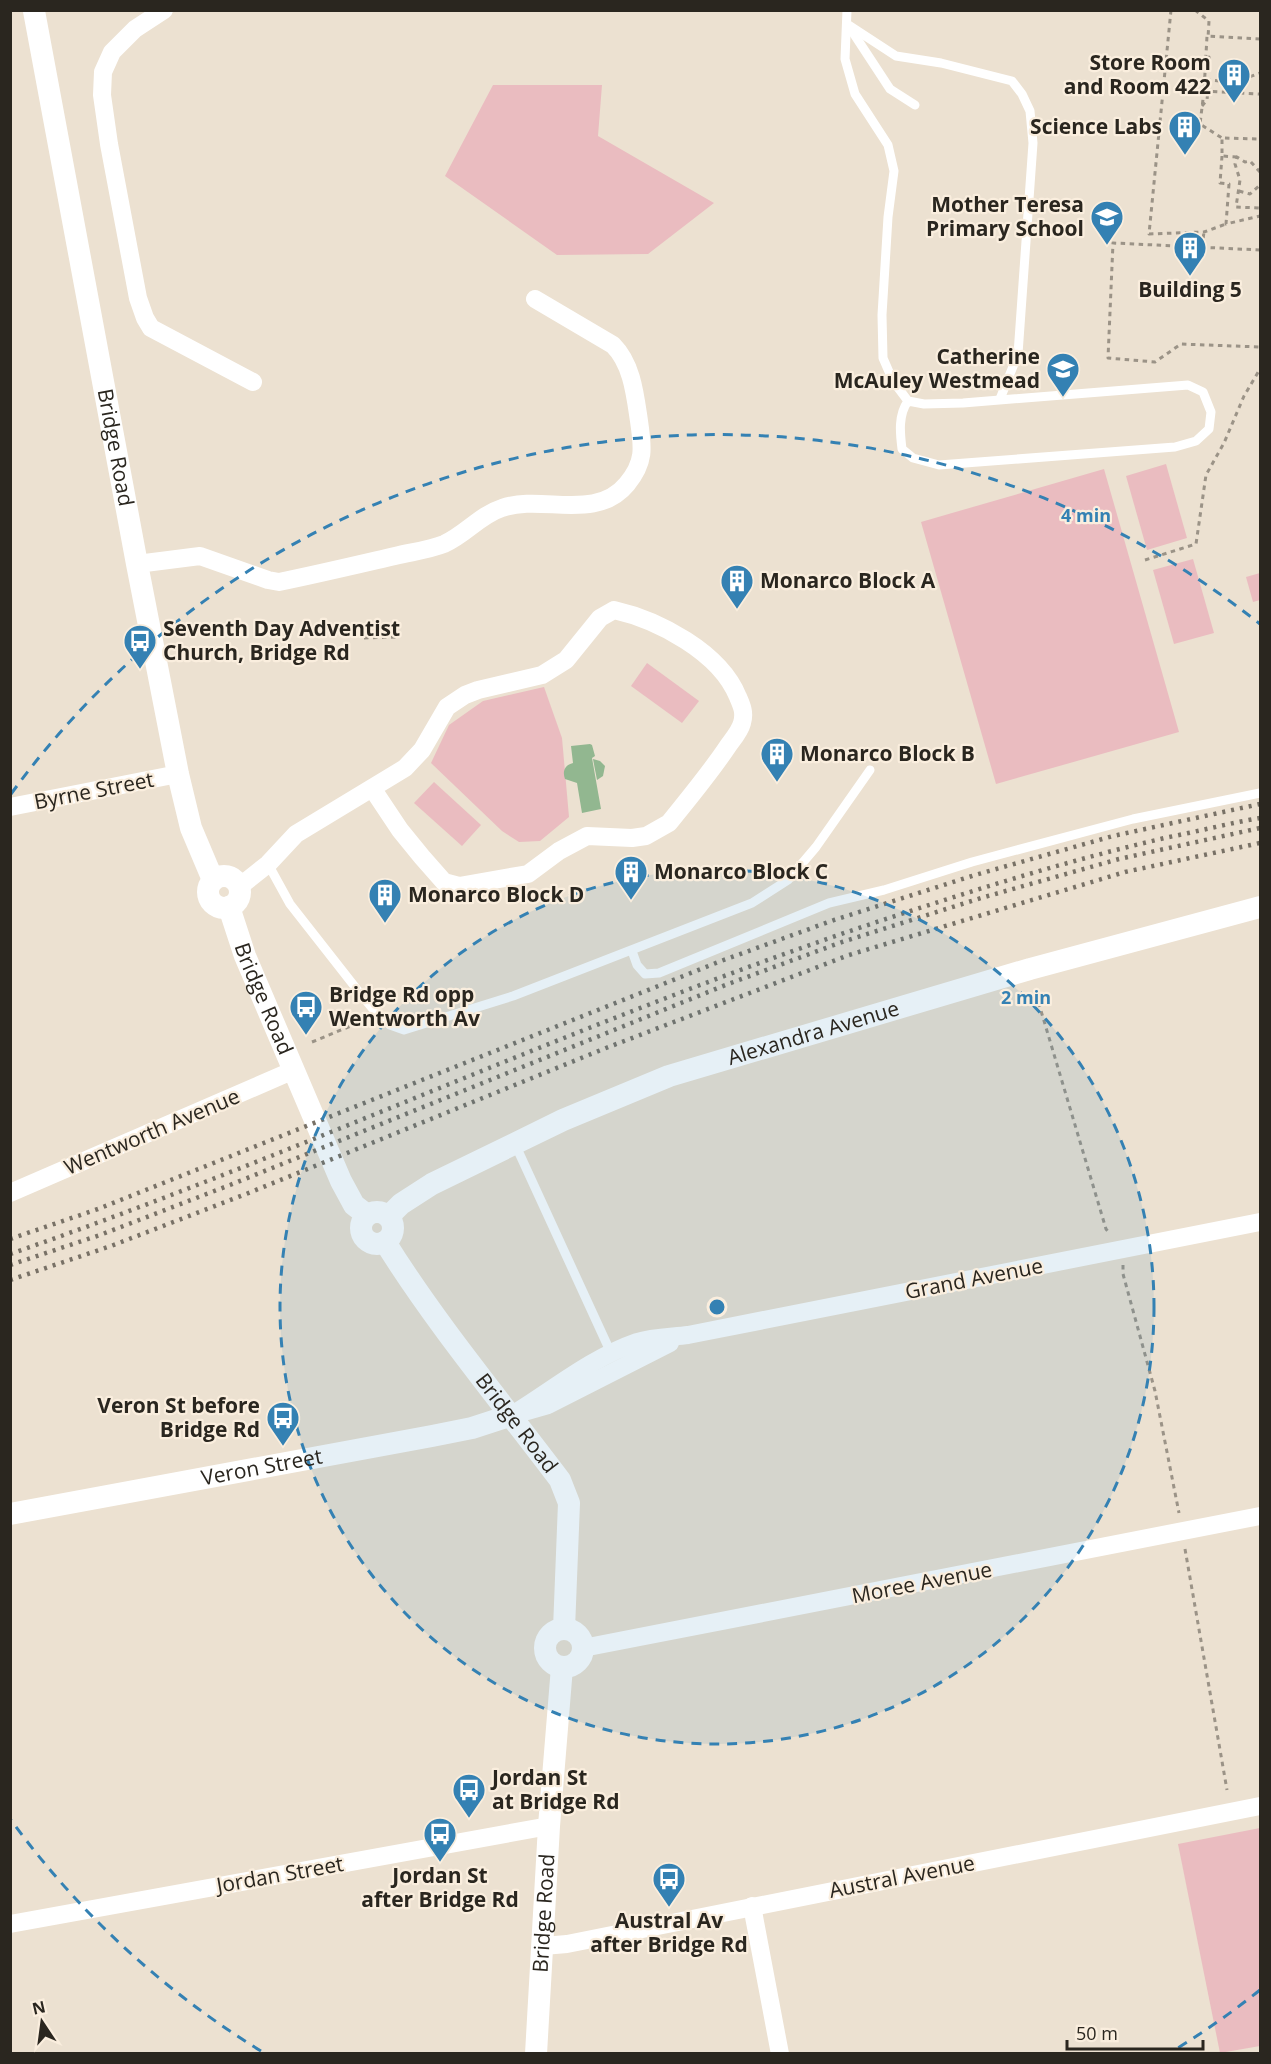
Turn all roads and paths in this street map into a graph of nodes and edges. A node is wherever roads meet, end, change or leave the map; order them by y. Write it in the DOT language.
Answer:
graph roads {
  1 [pos="164,10"];
  2 [pos="847,10"];
  3 [pos="1171,10"];
  4 [pos="1195,10"];
  5 [pos="33,11"];
  6 [pos="847,24"];
  7 [pos="1260,39"];
  8 [pos="1206,66"];
  9 [pos="1260,73"];
  10 [pos="1206,80"];
  11 [pos="1206,91"];
  12 [pos="1260,94"];
  13 [pos="915,105"];
  14 [pos="1202,106"];
  15 [pos="1222,138"];
  16 [pos="1260,139"];
  17 [pos="1222,156"];
  18 [pos="1237,157"];
  19 [pos="1260,172"];
  20 [pos="1260,185"];
  21 [pos="1239,191"];
  22 [pos="1260,208"];
  23 [pos="1260,216"];
  24 [pos="1226,224"];
  25 [pos="1204,232"];
  26 [pos="1202,247"];
  27 [pos="1260,250"];
  28 [pos="535,299"];
  29 [pos="1260,347"];
  30 [pos="1260,369"];
  31 [pos="253,382"];
  32 [pos="1000,399"];
  33 [pos="908,401"];
  34 [pos="1145,560"];
  35 [pos="137,564"];
  36 [pos="399,637"];
  37 [pos="364,638"];
  38 [pos="870,770"];
  39 [pos="178,774"];
  40 [pos="372,788"];
  41 [pos="1260,793"];
  42 [pos="10,807"];
  43 [pos="268,864"];
  44 [pos="234,897"];
  45 [pos="1260,907"];
  46 [pos="632,951"];
  47 [pos="1036,994"];
  48 [pos="385,1020"];
  49 [pos="312,1042"];
  50 [pos="294,1070"];
  51 [pos="515,1144"];
  52 [pos="12,1187"];
  53 [pos="378,1216"];
  54 [pos="1260,1222"];
  55 [pos="1123,1249"];
  56 [pos="688,1335"];
  57 [pos="611,1353"];
  58 [pos="512,1415"];
  59 [pos="10,1514"];
  60 [pos="1260,1516"];
  61 [pos="1182,1532"];
  62 [pos="564,1629"];
  63 [pos="583,1648"];
  64 [pos="562,1667"];
  65 [pos="1227,1790"];
  66 [pos="1260,1806"];
  67 [pos="549,1826"];
  68 [pos="752,1906"];
  69 [pos="10,1924"];
  70 [pos="543,1946"];
  71 [pos="536,2054"];
  72 [pos="780,2054"];
  1 -- 31 [label="street"];
  2 -- 6 [label="lane"];
  3 -- 25 [label="path"];
  4 -- 8 [label="path"];
  5 -- 35 [label="street, Bridge Road"];
  6 -- 13 [label="lane"];
  6 -- 32 [label="lane"];
  6 -- 33 [label="lane"];
  7 -- 8 [label="path"];
  8 -- 10 [label="path"];
  8 -- 11 [label="path"];
  9 -- 10 [label="path"];
  10 -- 14 [label="path"];
  11 -- 12 [label="path"];
  11 -- 14 [label="path"];
  14 -- 15 [label="path"];
  15 -- 16 [label="path"];
  15 -- 17 [label="path"];
  17 -- 18 [label="path"];
  17 -- 24 [label="path"];
  18 -- 19 [label="path"];
  18 -- 21 [label="path"];
  20 -- 21 [label="path"];
  21 -- 22 [label="path"];
  23 -- 24 [label="path"];
  24 -- 25 [label="path"];
  25 -- 26 [label="path"];
  26 -- 27 [label="path"];
  26 -- 29 [label="path"];
  28 -- 35 [label="street"];
  30 -- 34 [label="path"];
  32 -- 33 [label="lane"];
  32 -- 33 [label="lane"];
  35 -- 39 [label="street, Bridge Road"];
  36 -- 37 [label="path"];
  38 -- 46 [label="lane"];
  39 -- 42 [label="street, Byrne Street"];
  39 -- 44 [label="street, Bridge Road"];
  40 -- 40 [label="street"];
  40 -- 43 [label="street"];
  41 -- 46 [label="lane"];
  43 -- 44 [label="street"];
  43 -- 48 [label="lane"];
  44 -- 50 [label="street, Bridge Road"];
  45 -- 51 [label="street, Alexandra Avenue"];
  46 -- 48 [label="lane"];
  47 -- 55 [label="path"];
  48 -- 49 [label="path"];
  50 -- 52 [label="street, Wentworth Avenue"];
  50 -- 53 [label="street, Bridge Road"];
  51 -- 53 [label="street, Alexandra Avenue"];
  51 -- 57 [label="lane"];
  53 -- 58 [label="street, Bridge Road"];
  54 -- 55 [label="street, Grand Avenue"];
  55 -- 56 [label="street, Grand Avenue"];
  55 -- 61 [label="path"];
  56 -- 57 [label="street, Grand Avenue"];
  56 -- 58 [label="street, Grand Avenue"];
  57 -- 58 [label="street, Grand Avenue"];
  58 -- 59 [label="street, Veron Street"];
  58 -- 62 [label="street, Bridge Road"];
  60 -- 61 [label="street, Moree Avenue"];
  61 -- 63 [label="street, Moree Avenue"];
  61 -- 65 [label="path"];
  62 -- 63 [label="street"];
  62 -- 64 [label="street"];
  63 -- 64 [label="street"];
  64 -- 67 [label="street, Bridge Road"];
  66 -- 68 [label="street, Austral Avenue"];
  67 -- 69 [label="street, Jordan Street"];
  67 -- 70 [label="street, Bridge Road"];
  68 -- 70 [label="street, Austral Avenue"];
  68 -- 72 [label="street"];
  70 -- 71 [label="street, Bridge Road"];
}
